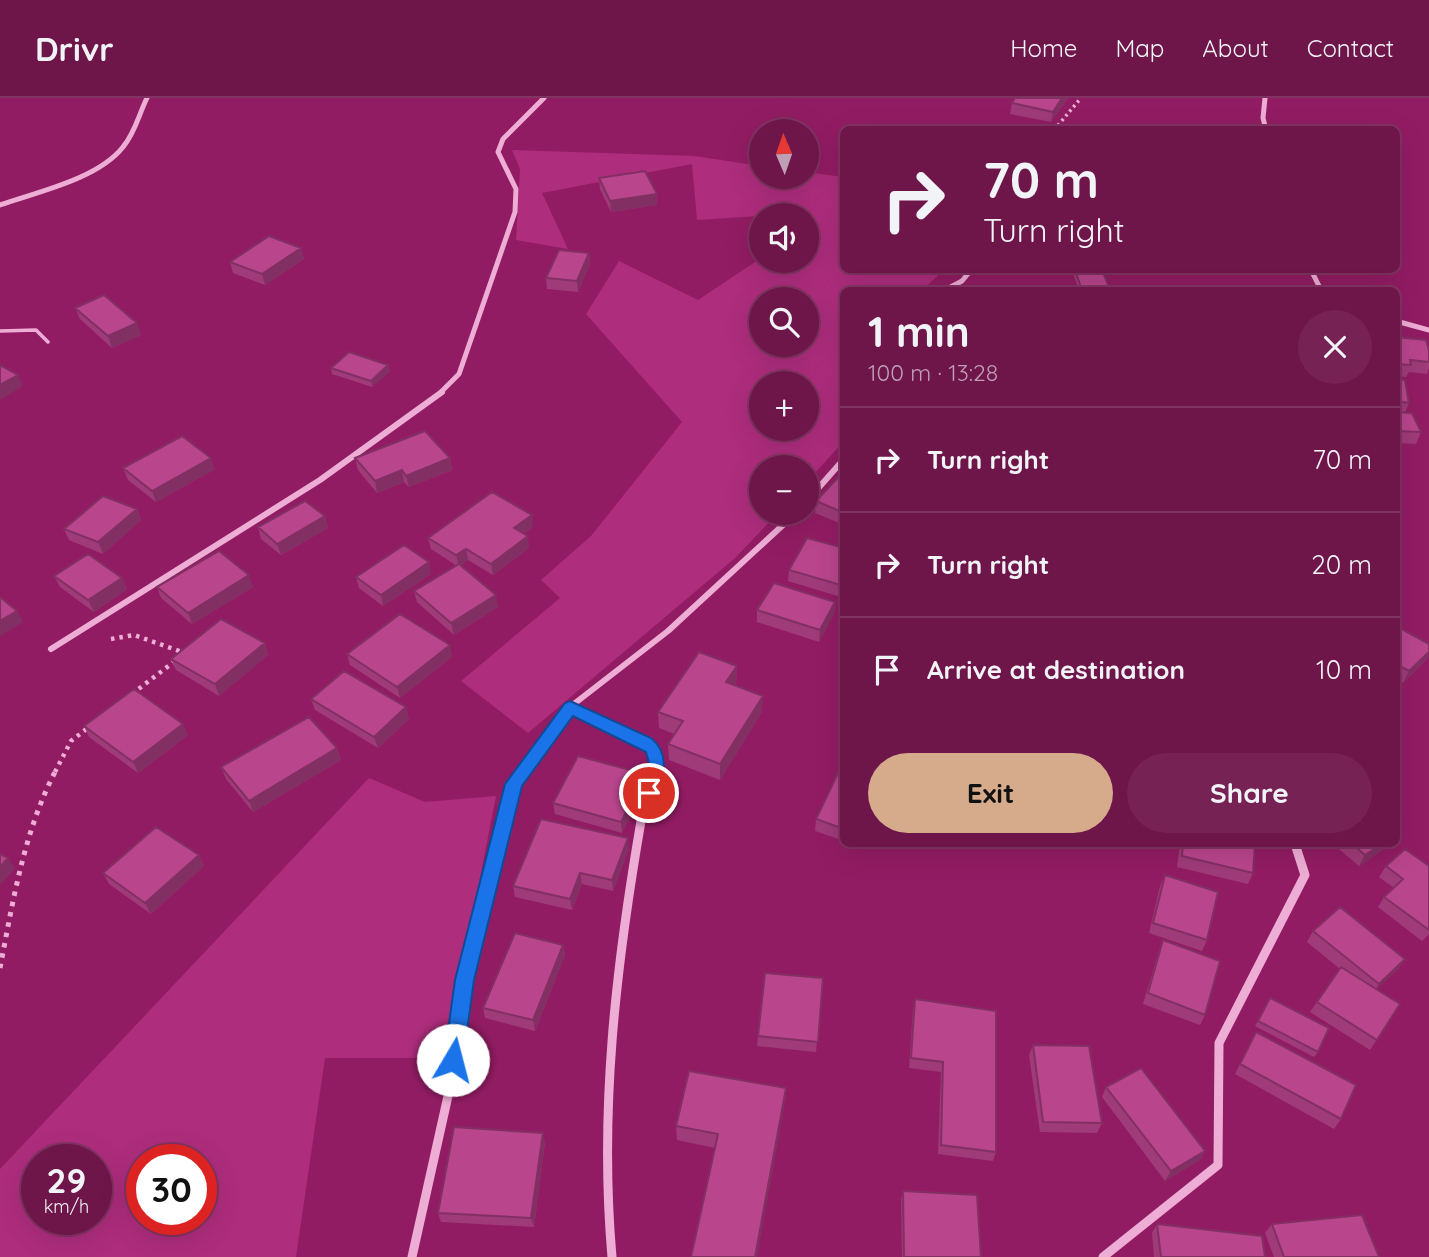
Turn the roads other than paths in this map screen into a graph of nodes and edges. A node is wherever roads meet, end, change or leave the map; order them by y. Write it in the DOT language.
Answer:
graph roads {
  1 [pos="147,98"];
  2 [pos="544,98"];
  3 [pos="1265,98"];
  4 [pos="1265,126"];
  5 [pos="0,205"];
  6 [pos="969,273"];
  7 [pos="950,287"];
  8 [pos="1400,322"];
  9 [pos="1429,330"];
  10 [pos="0,331"];
  11 [pos="48,342"];
  12 [pos="840,464"];
  13 [pos="819,487"];
  14 [pos="783,525"];
  15 [pos="51,649"];
  16 [pos="570,707"];
  17 [pos="1297,847"];
  18 [pos="412,1257"];
  19 [pos="612,1257"];
  20 [pos="1103,1257"];
  1 -- 5 [label="street"];
  2 -- 15 [label="street"];
  3 -- 4 [label="street"];
  6 -- 7 [label="street"];
  8 -- 9 [label="street"];
  10 -- 11 [label="lane"];
  12 -- 13 [label="street"];
  14 -- 16 [label="street"];
  16 -- 18 [label="street"];
  16 -- 19 [label="street"];
  17 -- 20 [label="street"];
}
